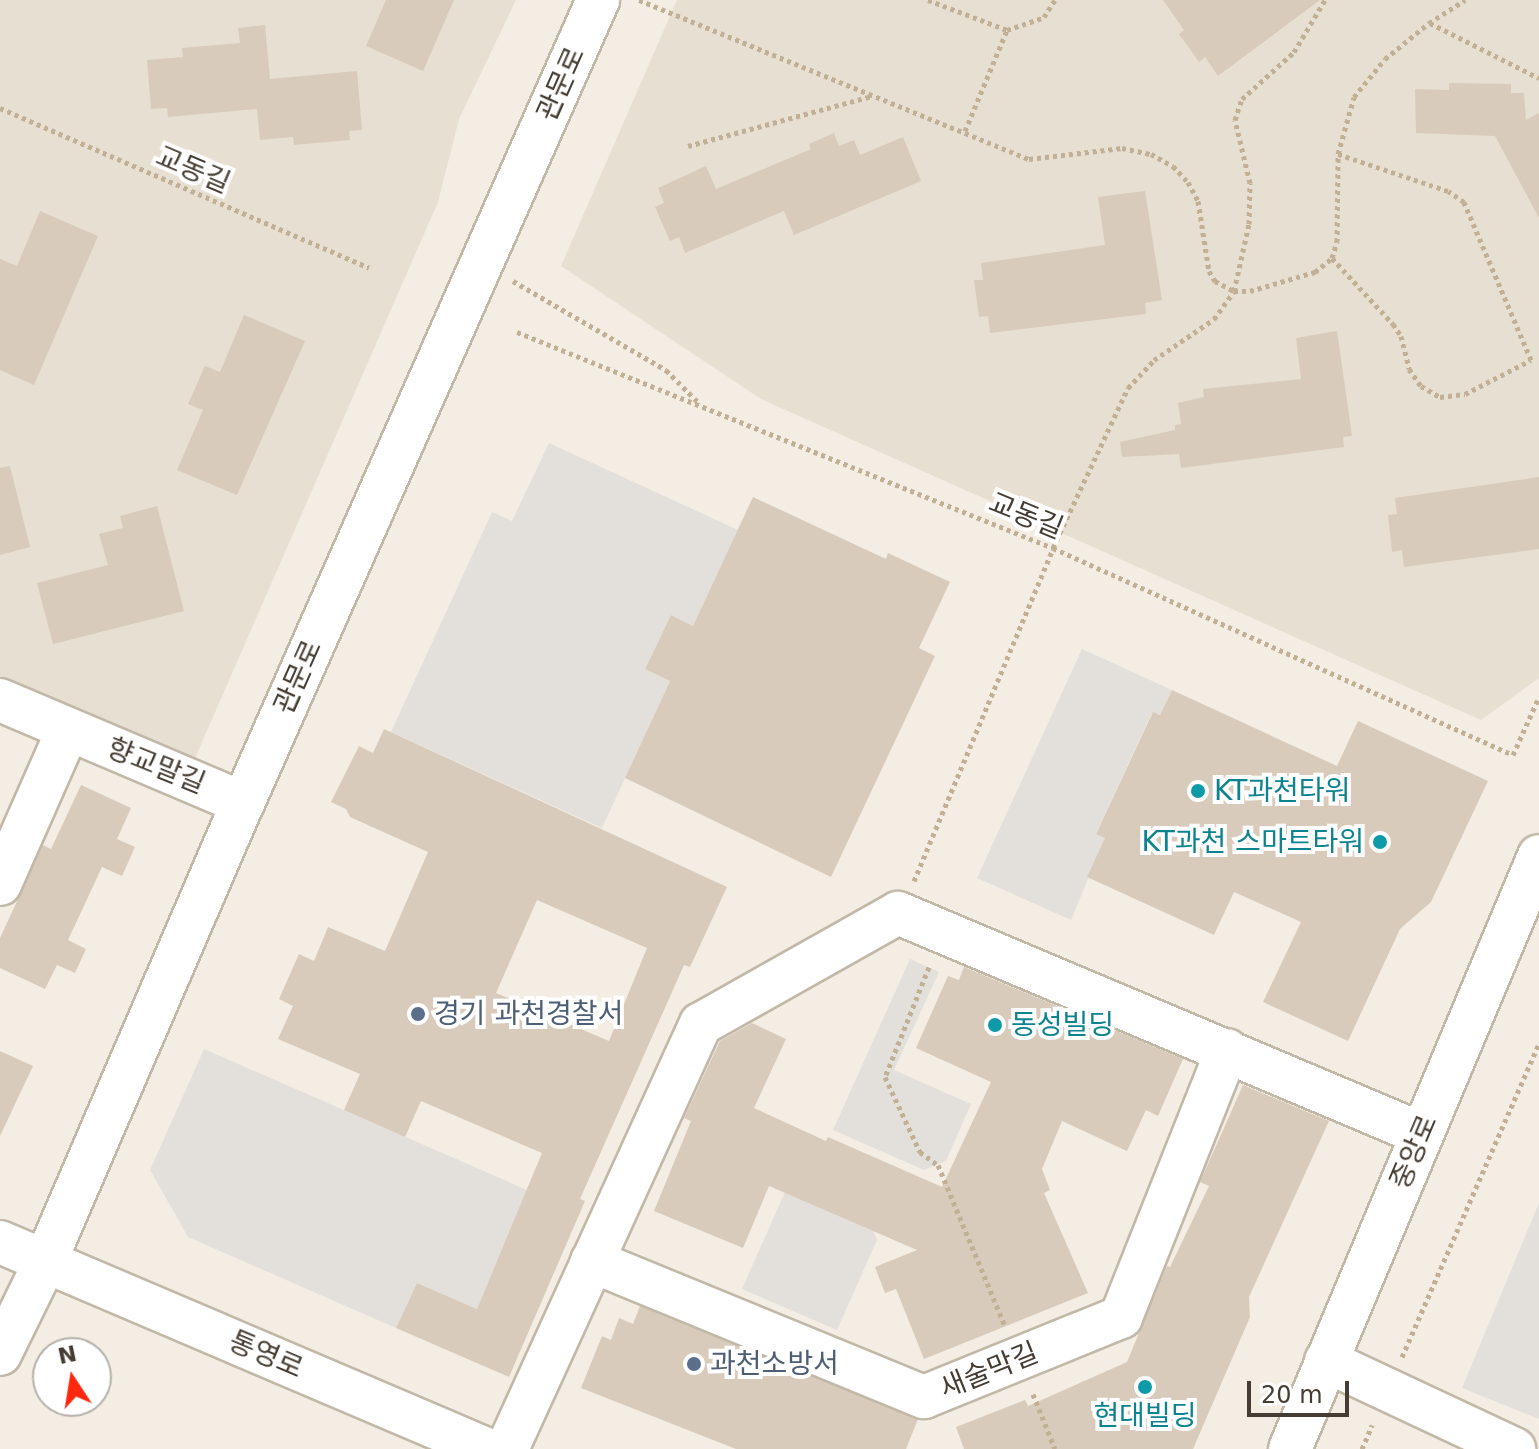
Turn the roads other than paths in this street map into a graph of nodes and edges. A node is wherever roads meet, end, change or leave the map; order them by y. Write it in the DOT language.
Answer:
graph roads {
  1 [pos="598,0"];
  2 [pos="0,700"];
  3 [pos="68,730"];
  4 [pos="243,803"];
  5 [pos="1539,856"];
  6 [pos="0,884"];
  7 [pos="1227,1050"];
  8 [pos="1422,1134"];
  9 [pos="0,1242"];
  10 [pos="592,1261"];
  11 [pos="45,1262"];
  12 [pos="0,1354"];
  13 [pos="1326,1361"];
  14 [pos="486,1449"];
  15 [pos="507,1449"];
  16 [pos="1290,1449"];
  17 [pos="1514,1449"];
  1 -- 4 [label="street, 관문로"];
  2 -- 3 [label="street, 향교말길"];
  3 -- 4 [label="street, 향교말길"];
  3 -- 6 [label="street"];
  4 -- 11 [label="street, 관문로"];
  5 -- 8 [label="street, 중앙로"];
  7 -- 8 [label="street"];
  7 -- 10 [label="street"];
  7 -- 10 [label="street, 새술막길"];
  8 -- 13 [label="street, 중앙로"];
  9 -- 11 [label="street, 통영로"];
  10 -- 15 [label="street"];
  11 -- 12 [label="street, 관문로"];
  11 -- 14 [label="street, 통영로"];
  13 -- 16 [label="street, 중앙로"];
  13 -- 17 [label="street"];
}
